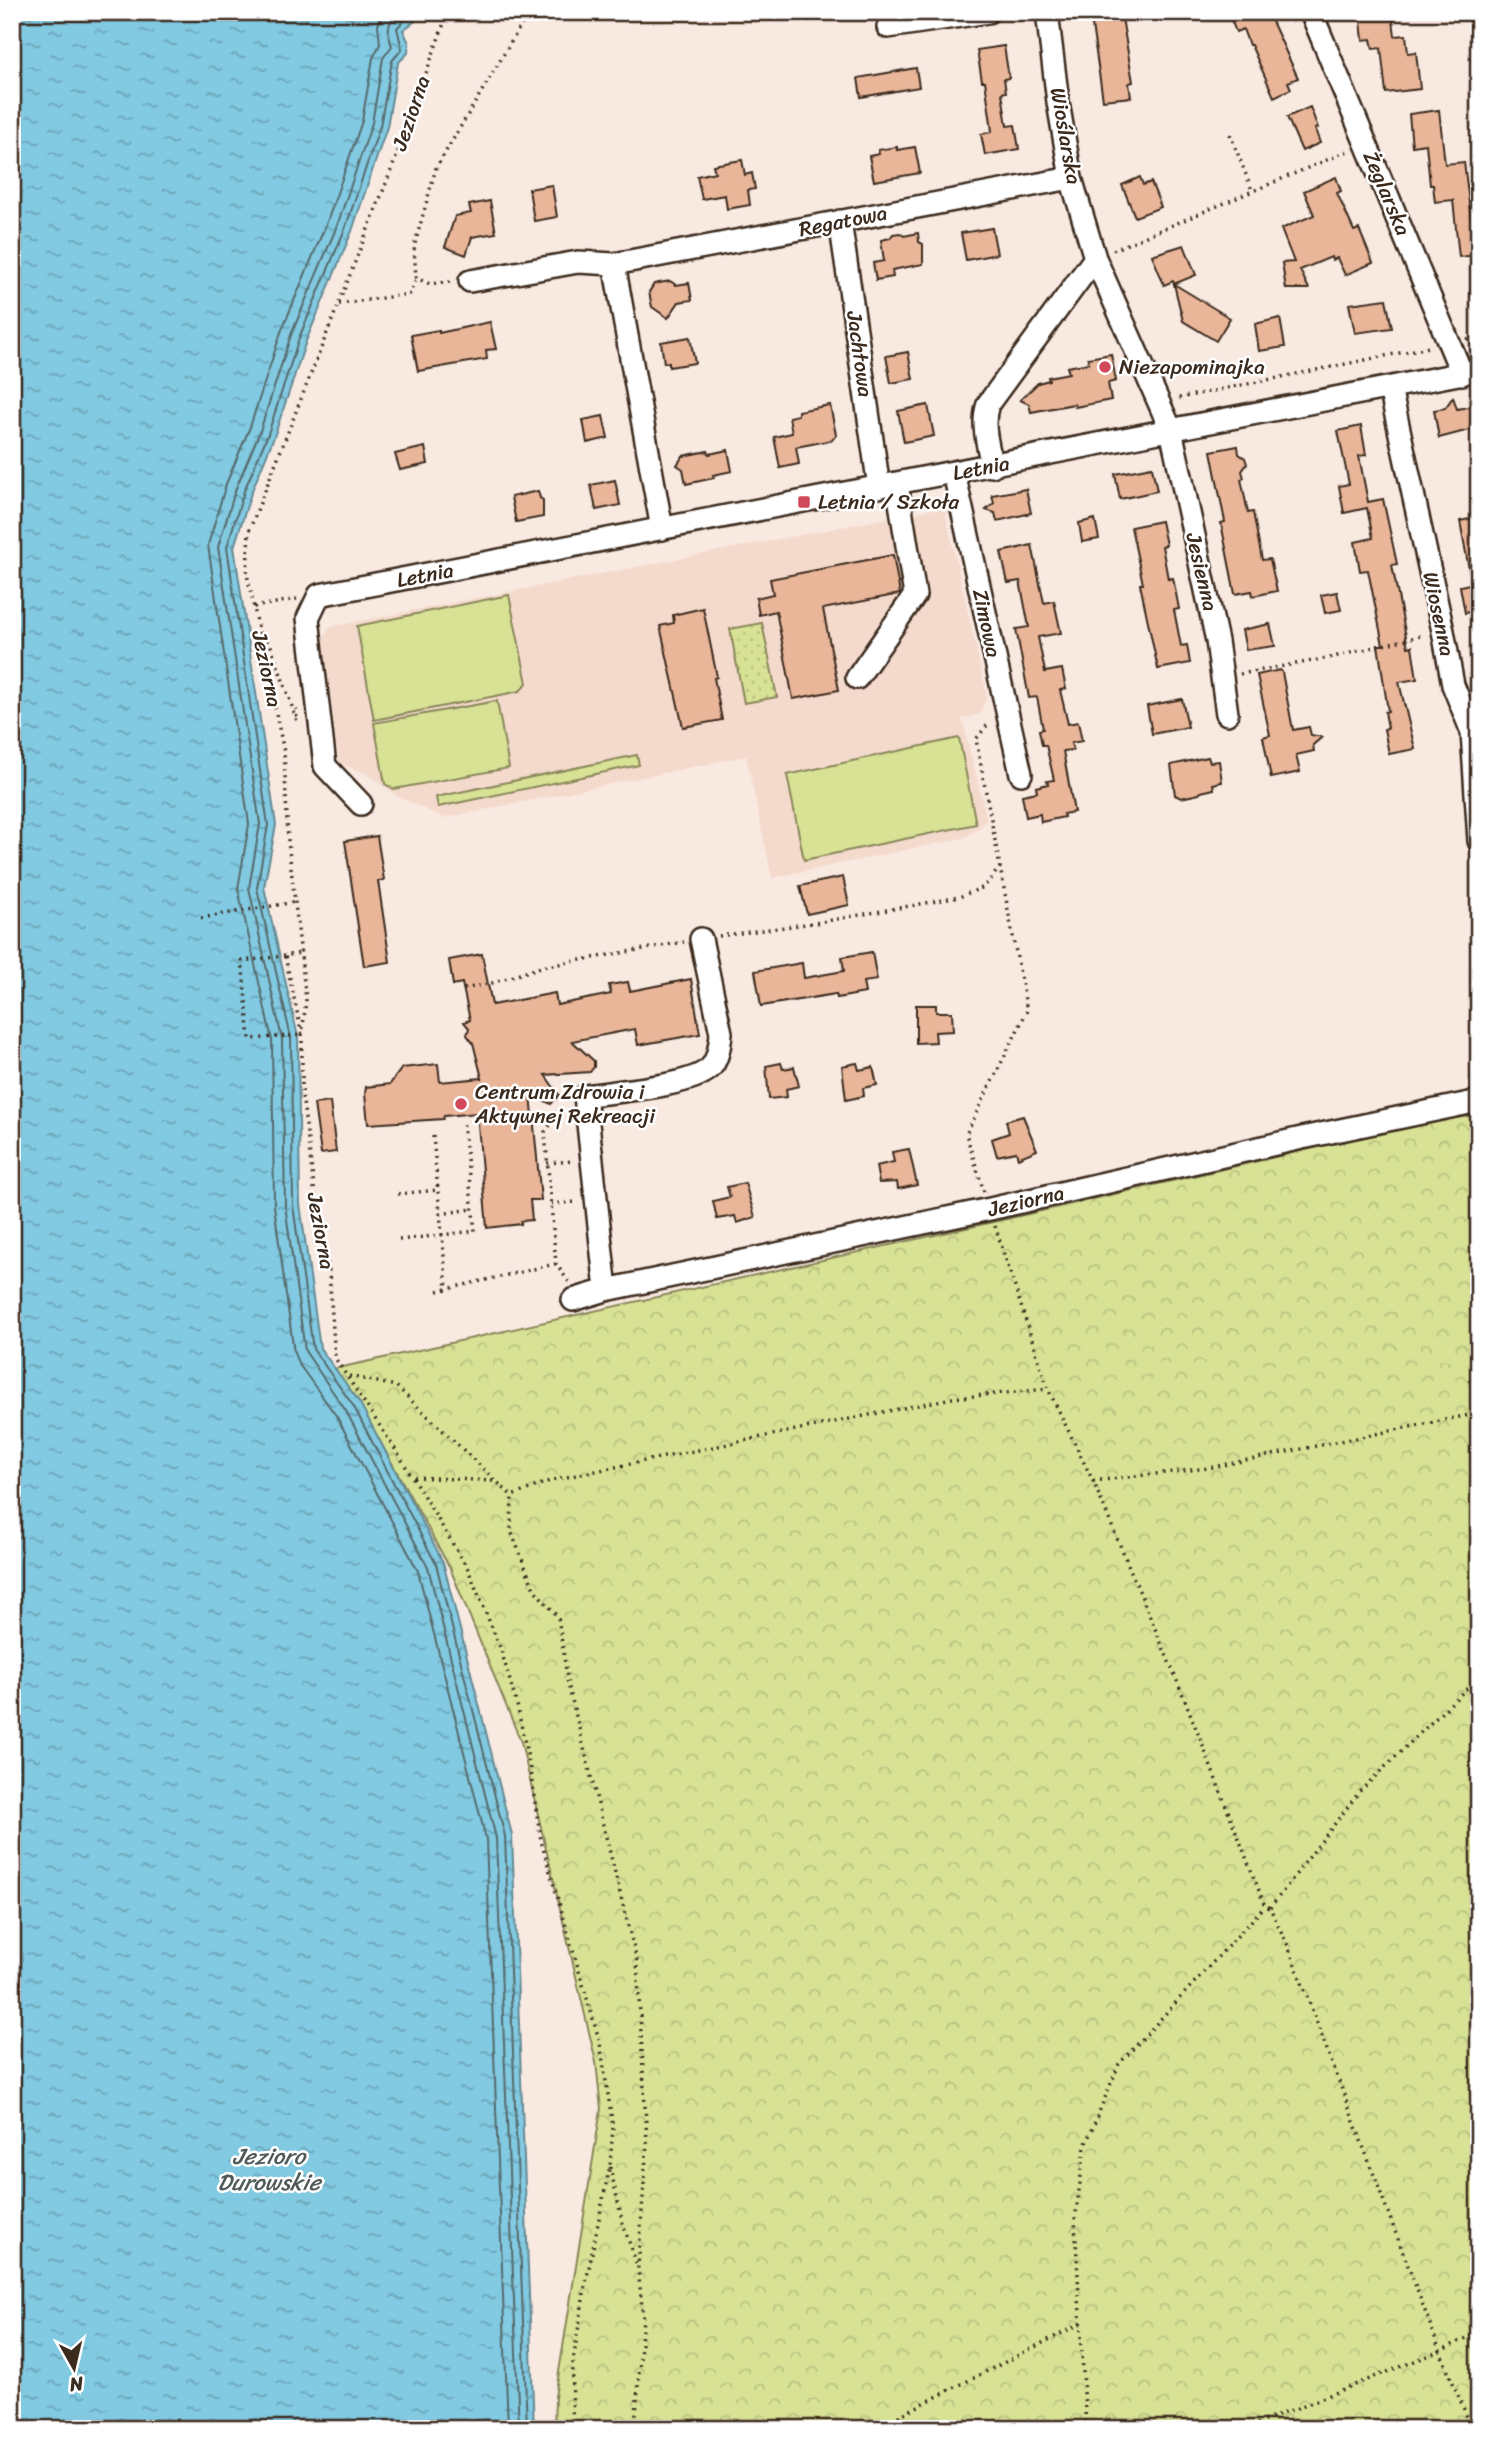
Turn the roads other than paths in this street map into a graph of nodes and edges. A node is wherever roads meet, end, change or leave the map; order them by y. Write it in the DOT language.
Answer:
graph roads {
  1 [pos="988,12"];
  2 [pos="1047,12"];
  3 [pos="1311,12"];
  4 [pos="888,27"];
  5 [pos="1071,178"];
  6 [pos="840,221"];
  7 [pos="1095,258"];
  8 [pos="614,264"];
  9 [pos="470,281"];
  10 [pos="1471,372"];
  11 [pos="1390,388"];
  12 [pos="1171,430"];
  13 [pos="992,466"];
  14 [pos="954,473"];
  15 [pos="888,485"];
  16 [pos="662,529"];
  17 [pos="858,678"];
  18 [pos="1227,714"];
  19 [pos="1021,774"];
  20 [pos="361,804"];
  21 [pos="1479,841"];
  22 [pos="702,939"];
  23 [pos="1479,1101"];
  24 [pos="606,1290"];
  25 [pos="577,1298"];
  1 -- 4 [label="street"];
  2 -- 5 [label="street, Wioślarska"];
  3 -- 10 [label="street, Żeglarska"];
  5 -- 6 [label="street, Regatowa"];
  5 -- 7 [label="street, Wioślarska"];
  6 -- 8 [label="street, Regatowa"];
  6 -- 15 [label="street, Jachtowa"];
  7 -- 12 [label="street, Wioślarska"];
  7 -- 13 [label="street"];
  8 -- 9 [label="street, Regatowa"];
  8 -- 16 [label="street"];
  10 -- 11 [label="street, Letnia"];
  11 -- 12 [label="street, Letnia"];
  11 -- 21 [label="street, Wiosenna"];
  12 -- 13 [label="street, Letnia"];
  12 -- 18 [label="street, Jesienna"];
  13 -- 14 [label="street, Letnia"];
  14 -- 15 [label="street, Letnia"];
  14 -- 19 [label="street, Zimowa"];
  15 -- 16 [label="street, Letnia"];
  15 -- 17 [label="street, Jachtowa"];
  16 -- 20 [label="street, Letnia"];
  22 -- 24 [label="street"];
  23 -- 24 [label="street, Jeziorna"];
  24 -- 25 [label="street, Jeziorna"];
}
